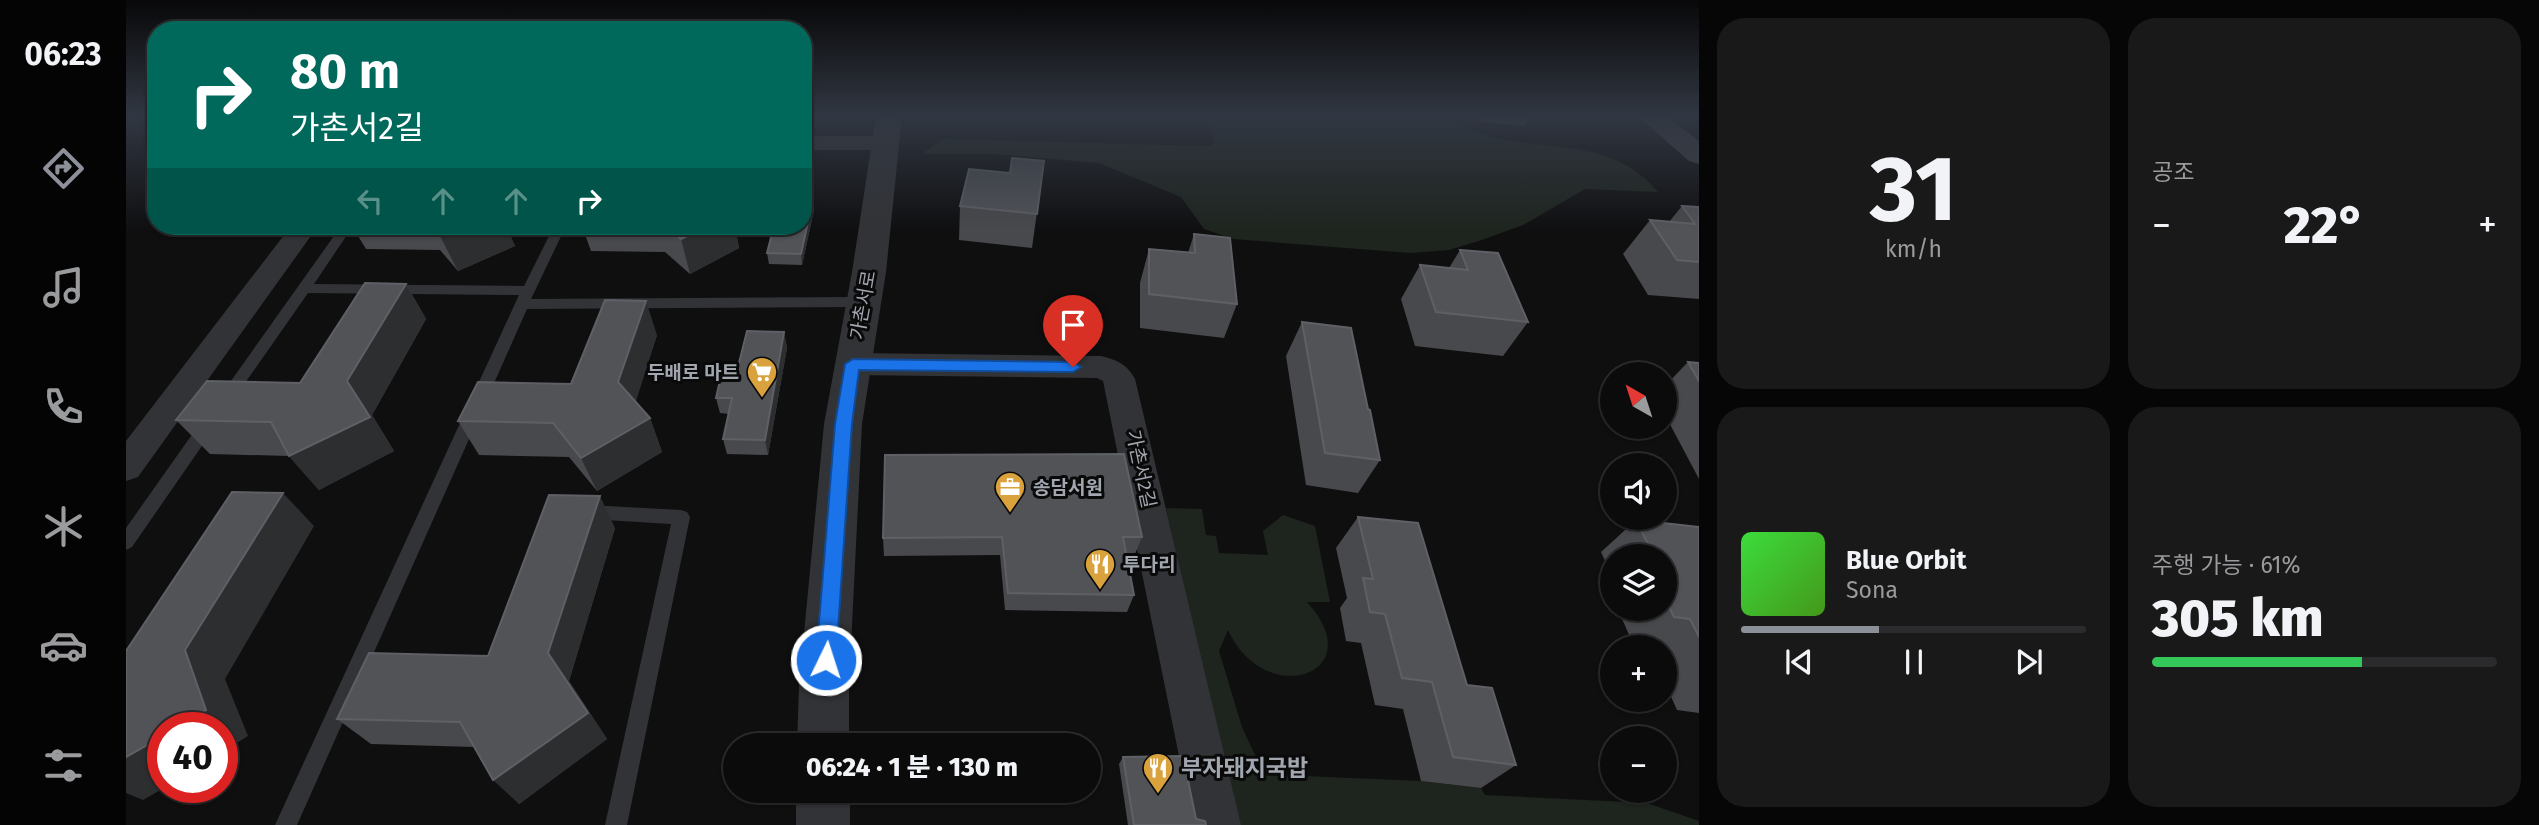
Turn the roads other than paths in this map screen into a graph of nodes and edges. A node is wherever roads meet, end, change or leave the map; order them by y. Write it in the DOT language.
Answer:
graph roads {
  1 [pos="884,154"];
  2 [pos="298,235"];
  3 [pos="341,235"];
  4 [pos="556,235"];
  5 [pos="304,288"];
  6 [pos="525,297"];
  7 [pos="864,302"];
  8 [pos="853,364"];
  9 [pos="126,467"];
  10 [pos="572,512"];
  11 [pos="126,542"];
  12 [pos="823,733"];
  13 [pos="823,803"];
  14 [pos="286,825"];
  15 [pos="616,825"];
  16 [pos="823,825"];
  17 [pos="1217,825"];
  1 -- 7 [label="street, 가촌서로"];
  2 -- 9 [label="street"];
  3 -- 5 [label="lane"];
  4 -- 6 [label="lane"];
  5 -- 6 [label="lane"];
  5 -- 11 [label="lane"];
  6 -- 7 [label="lane"];
  6 -- 14 [label="lane"];
  7 -- 8 [label="street, 가촌서로"];
  8 -- 12 [label="street, 가촌서로"];
  8 -- 17 [label="street, 가촌서2길"];
  10 -- 15 [label="lane"];
  13 -- 16 [label="street"];
}
